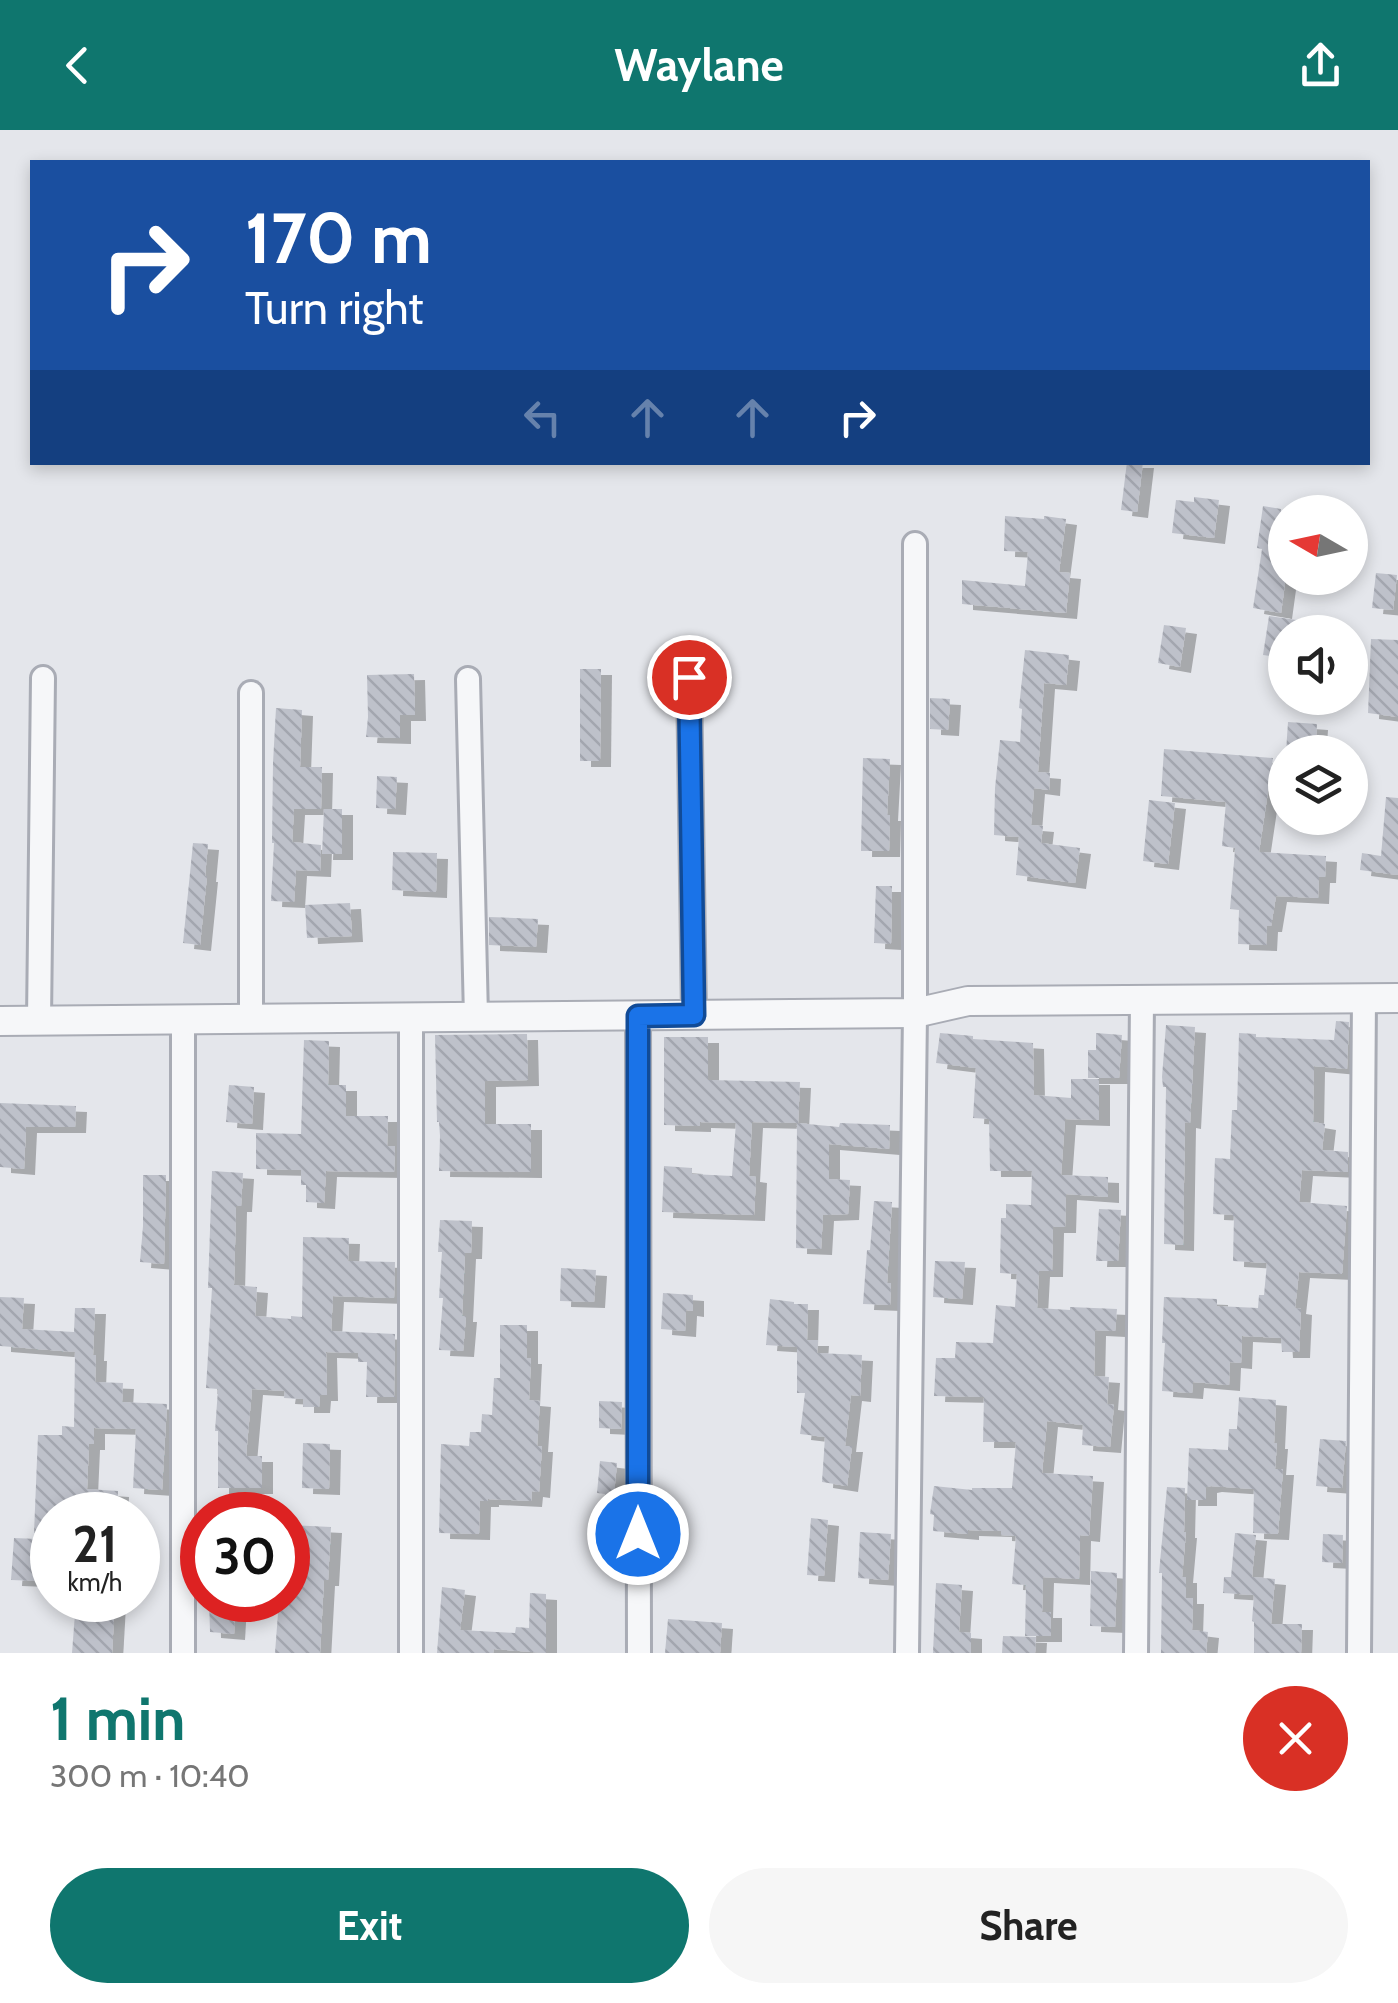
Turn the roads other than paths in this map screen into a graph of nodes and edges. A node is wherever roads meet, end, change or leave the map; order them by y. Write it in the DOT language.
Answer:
graph roads {
  1 [pos="915,544"];
  2 [pos="689,677"];
  3 [pos="43,678"];
  4 [pos="468,679"];
  5 [pos="251,692"];
  6 [pos="1364,998"];
  7 [pos="1398,998"];
  8 [pos="1142,1001"];
  9 [pos="915,1013"];
  10 [pos="694,1015"];
  11 [pos="638,1016"];
  12 [pos="411,1017"];
  13 [pos="476,1017"];
  14 [pos="252,1018"];
  15 [pos="183,1019"];
  16 [pos="39,1020"];
  17 [pos="0,1021"];
  18 [pos="184,1653"];
  19 [pos="412,1653"];
  20 [pos="638,1653"];
  21 [pos="907,1653"];
  22 [pos="1136,1653"];
  23 [pos="1360,1653"];
  1 -- 9 [label="street"];
  2 -- 10 [label="street"];
  3 -- 16 [label="street"];
  4 -- 13 [label="street"];
  5 -- 14 [label="street"];
  6 -- 7 [label="street"];
  6 -- 8 [label="street"];
  6 -- 23 [label="street"];
  8 -- 9 [label="street"];
  8 -- 22 [label="street"];
  9 -- 10 [label="street"];
  9 -- 21 [label="street"];
  10 -- 11 [label="street"];
  11 -- 13 [label="street"];
  11 -- 20 [label="street"];
  12 -- 13 [label="street"];
  12 -- 14 [label="street"];
  12 -- 19 [label="street"];
  14 -- 15 [label="street"];
  15 -- 16 [label="street"];
  15 -- 18 [label="street"];
  16 -- 17 [label="street"];
}
